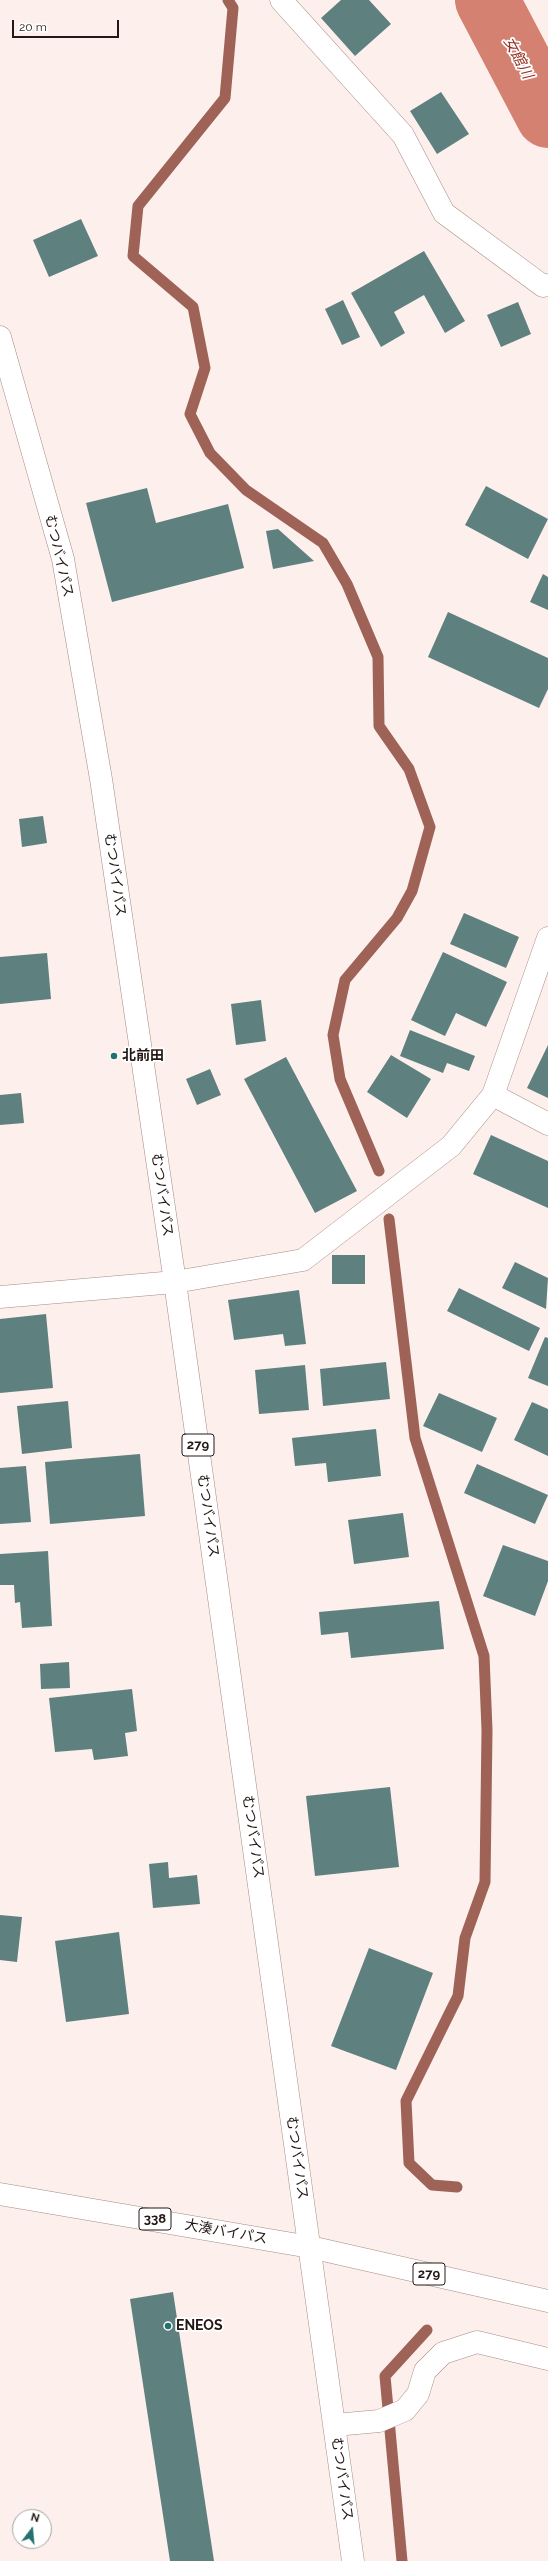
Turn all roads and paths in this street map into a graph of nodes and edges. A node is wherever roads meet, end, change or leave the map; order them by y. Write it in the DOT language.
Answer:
graph roads {
  1 [pos="281,0"];
  2 [pos="546,288"];
  3 [pos="0,337"];
  4 [pos="548,938"];
  5 [pos="493,1096"];
  6 [pos="548,1124"];
  7 [pos="175,1282"];
  8 [pos="0,1297"];
  9 [pos="0,2194"];
  10 [pos="310,2247"];
  11 [pos="548,2300"];
  12 [pos="548,2359"];
  13 [pos="335,2425"];
  14 [pos="353,2561"];
  1 -- 2 [label="main road"];
  3 -- 7 [label="main road, むつバイパス / 279"];
  4 -- 5 [label="main road"];
  5 -- 6 [label="main road"];
  5 -- 7 [label="main road"];
  7 -- 8 [label="main road"];
  7 -- 10 [label="main road, むつバイパス / 279"];
  9 -- 10 [label="main road, 大湊バイパス / 338"];
  10 -- 11 [label="main road, 279"];
  10 -- 13 [label="main road, むつバイパス / 279"];
  12 -- 13 [label="main road"];
  13 -- 14 [label="main road, むつバイパス / 279"];
}
